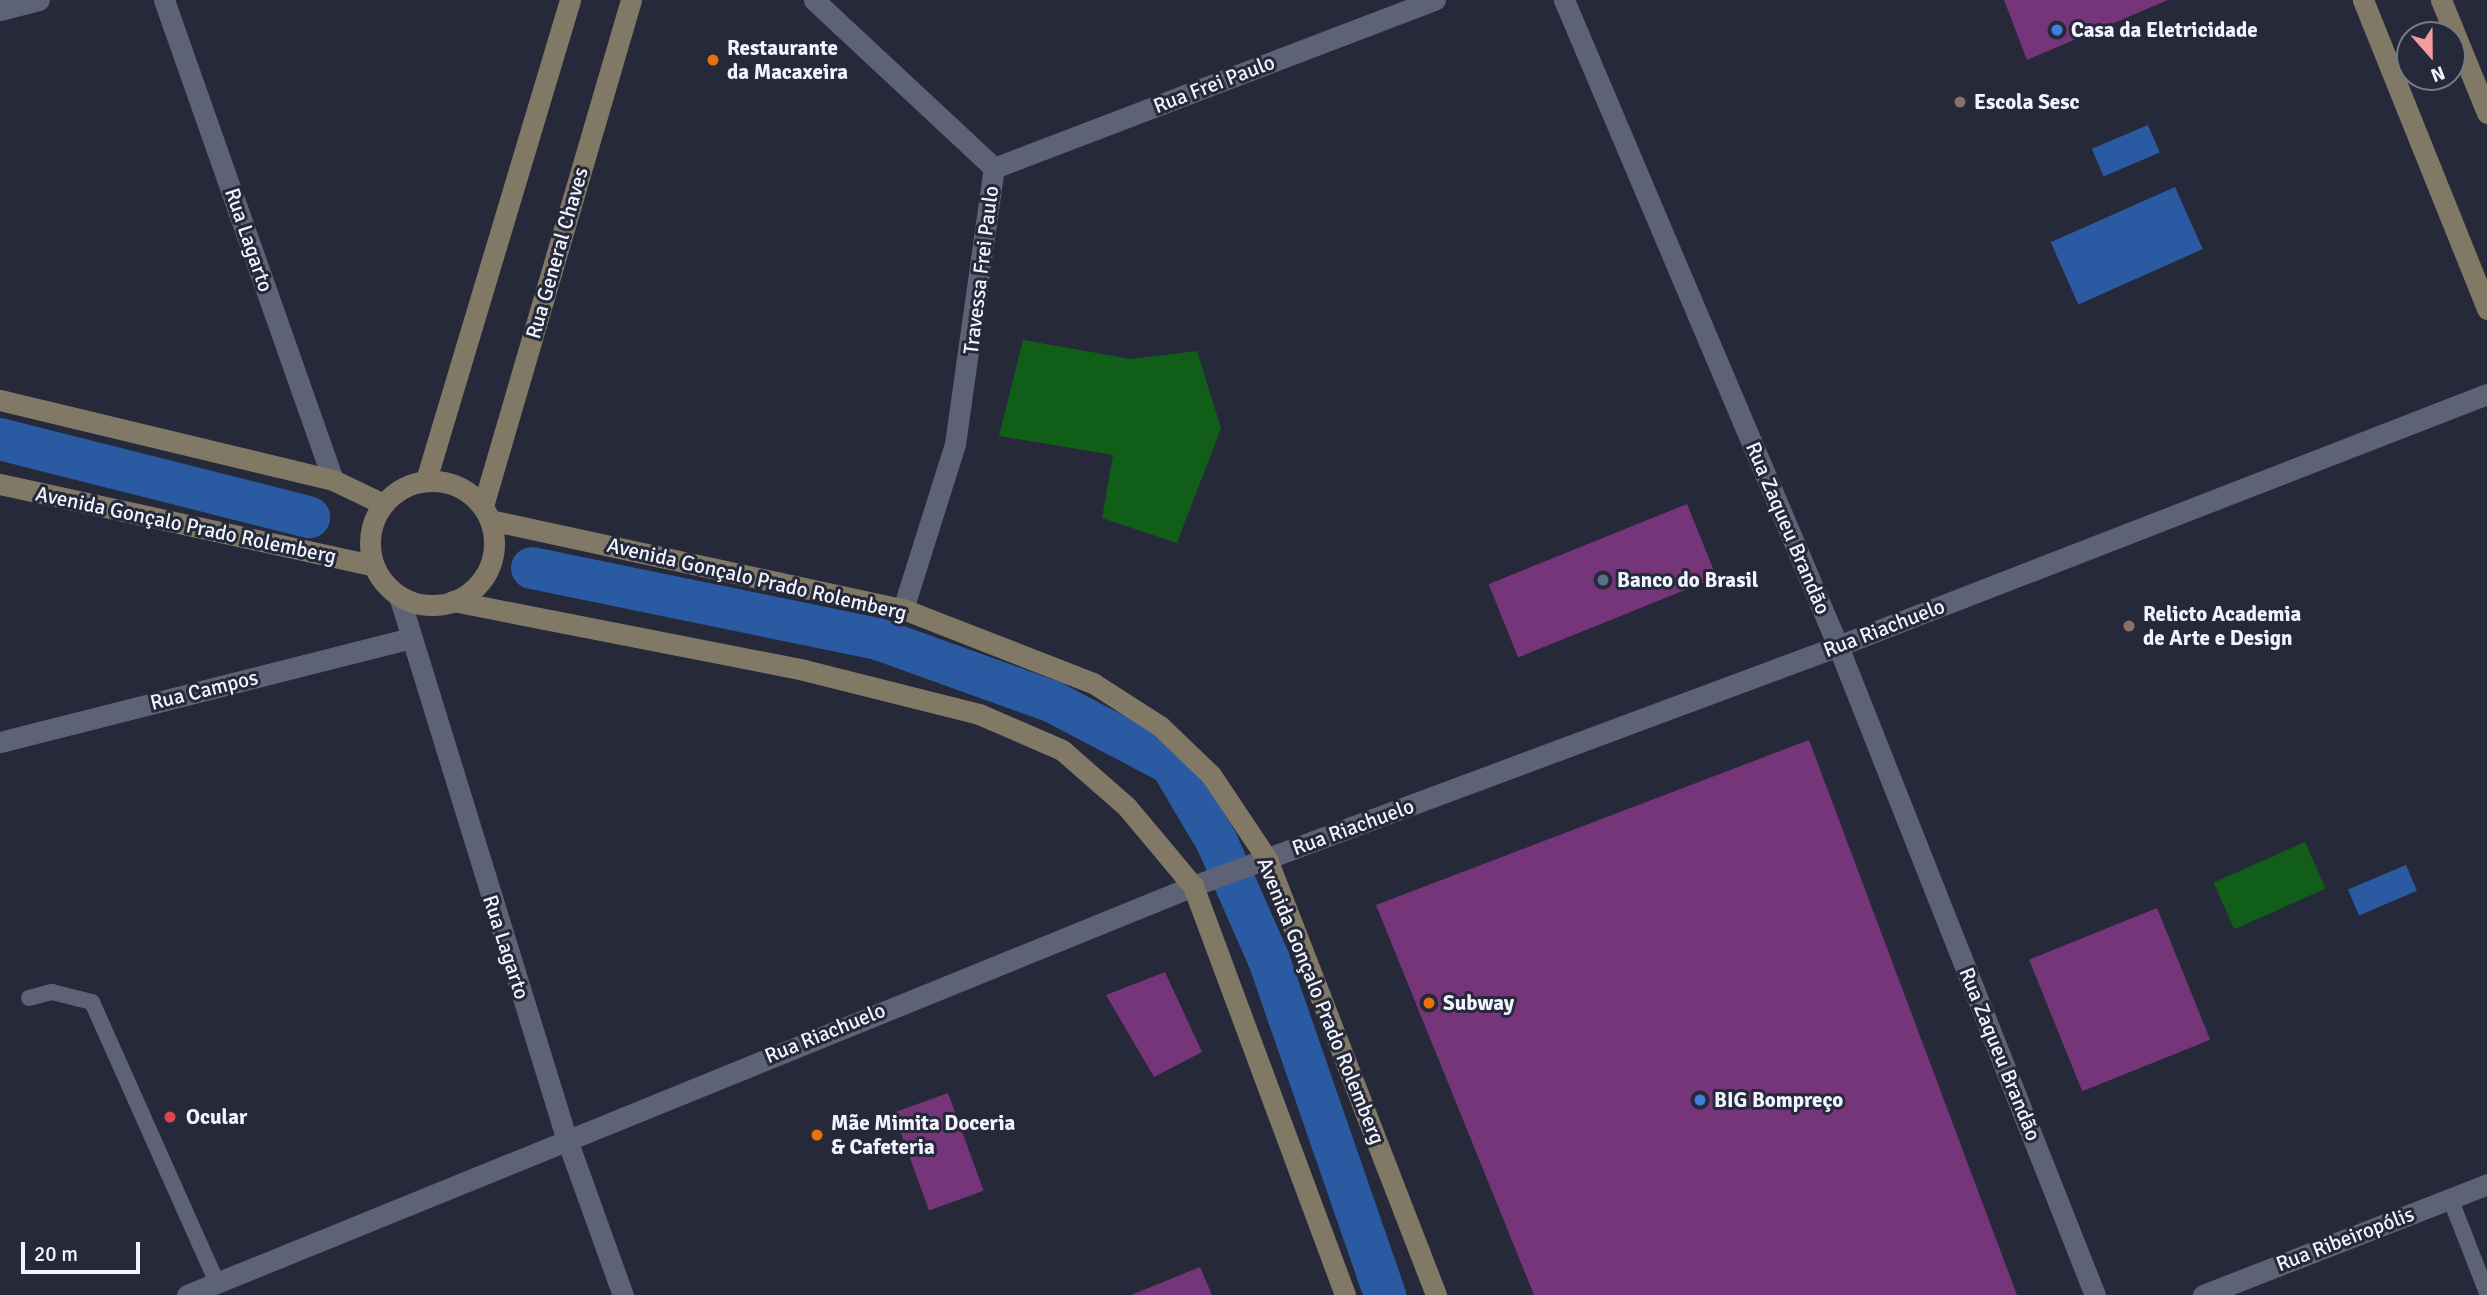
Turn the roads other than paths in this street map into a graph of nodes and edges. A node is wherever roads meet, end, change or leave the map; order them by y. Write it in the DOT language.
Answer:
graph roads {
  1 [pos="39,0"];
  2 [pos="164,0"];
  3 [pos="570,0"];
  4 [pos="631,0"];
  5 [pos="814,0"];
  6 [pos="1435,0"];
  7 [pos="1564,0"];
  8 [pos="2363,0"];
  9 [pos="2441,0"];
  10 [pos="0,10"];
  11 [pos="2487,113"];
  12 [pos="994,168"];
  13 [pos="2487,309"];
  14 [pos="2487,394"];
  15 [pos="0,400"];
  16 [pos="333,480"];
  17 [pos="426,481"];
  18 [pos="0,484"];
  19 [pos="383,504"];
  20 [pos="487,513"];
  21 [pos="373,565"];
  22 [pos="399,596"];
  23 [pos="453,601"];
  24 [pos="903,609"];
  25 [pos="407,639"];
  26 [pos="1838,646"];
  27 [pos="0,742"];
  28 [pos="1259,862"];
  29 [pos="1203,882"];
  30 [pos="29,998"];
  31 [pos="566,1137"];
  32 [pos="2487,1184"];
  33 [pos="2451,1198"];
  34 [pos="217,1283"];
  35 [pos="2487,1293"];
  36 [pos="187,1295"];
  37 [pos="623,1295"];
  38 [pos="1345,1295"];
  39 [pos="1436,1295"];
  40 [pos="2095,1295"];
  41 [pos="2203,1295"];
  1 -- 10 [label="street"];
  2 -- 16 [label="street, Rua Lagarto"];
  3 -- 17 [label="street"];
  4 -- 20 [label="street, Rua General Chaves"];
  5 -- 12 [label="street, Travessa Frei Paulo"];
  6 -- 12 [label="street, Rua Frei Paulo"];
  7 -- 26 [label="street, Rua Zaqueu Brandão"];
  8 -- 13 [label="street"];
  9 -- 11 [label="street"];
  12 -- 24 [label="street, Travessa Frei Paulo"];
  14 -- 26 [label="street, Rua Riachuelo"];
  15 -- 16 [label="street"];
  16 -- 19 [label="street"];
  17 -- 19 [label="street"];
  17 -- 20 [label="street"];
  18 -- 21 [label="street, Avenida Gonçalo Prado Rolemberg"];
  19 -- 21 [label="street"];
  20 -- 23 [label="street"];
  20 -- 24 [label="street, Avenida Gonçalo Prado Rolemberg"];
  21 -- 22 [label="street"];
  22 -- 23 [label="street"];
  22 -- 25 [label="street, Rua Lagarto"];
  23 -- 29 [label="street"];
  24 -- 28 [label="street, Avenida Gonçalo Prado Rolemberg"];
  25 -- 27 [label="street, Rua Campos"];
  25 -- 31 [label="street, Rua Lagarto"];
  26 -- 28 [label="street, Rua Riachuelo"];
  26 -- 40 [label="street, Rua Zaqueu Brandão"];
  28 -- 29 [label="street, Rua Riachuelo"];
  28 -- 39 [label="street, Avenida Gonçalo Prado Rolemberg"];
  29 -- 31 [label="street, Rua Riachuelo"];
  29 -- 38 [label="street"];
  30 -- 34 [label="lane"];
  31 -- 34 [label="street, Rua Riachuelo"];
  31 -- 37 [label="street, Rua Lagarto"];
  32 -- 33 [label="street, Rua Ribeiropólis"];
  33 -- 35 [label="lane"];
  33 -- 41 [label="street, Rua Ribeiropólis"];
  34 -- 36 [label="street, Rua Riachuelo"];
}
